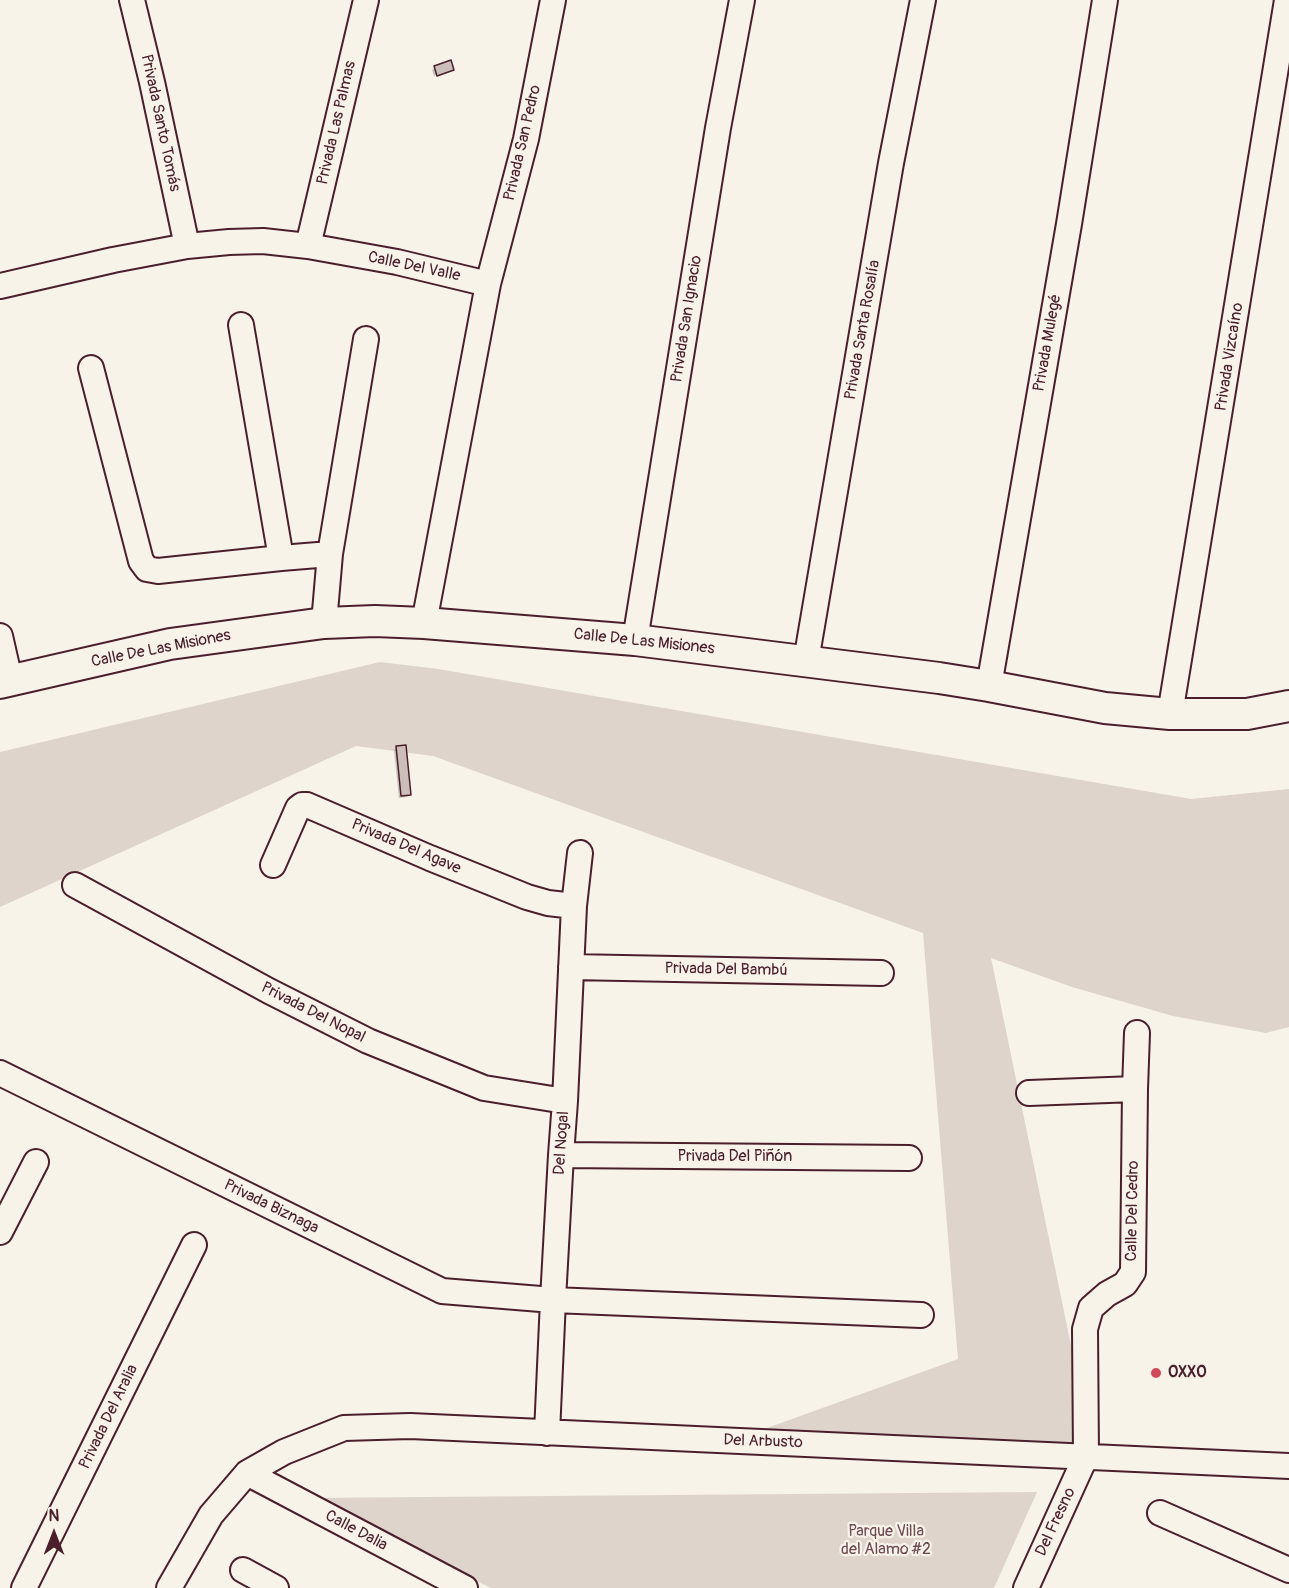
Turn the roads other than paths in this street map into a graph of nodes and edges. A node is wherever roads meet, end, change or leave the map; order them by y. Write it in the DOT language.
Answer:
graph roads {
  1 [pos="132,0"];
  2 [pos="366,0"];
  3 [pos="553,0"];
  4 [pos="742,0"];
  5 [pos="923,0"];
  6 [pos="1105,0"];
  7 [pos="1287,0"];
  8 [pos="187,246"];
  9 [pos="308,246"];
  10 [pos="0,284"];
  11 [pos="488,284"];
  12 [pos="241,325"];
  13 [pos="366,339"];
  14 [pos="91,368"];
  15 [pos="330,554"];
  16 [pos="281,558"];
  17 [pos="324,623"];
  18 [pos="424,623"];
  19 [pos="0,636"];
  20 [pos="635,640"];
  21 [pos="806,661"];
  22 [pos="5,682"];
  23 [pos="989,686"];
  24 [pos="1289,706"];
  25 [pos="1170,714"];
  26 [pos="580,853"];
  27 [pos="273,865"];
  28 [pos="75,885"];
  29 [pos="574,906"];
  30 [pos="571,967"];
  31 [pos="881,973"];
  32 [pos="1137,1033"];
  33 [pos="0,1073"];
  34 [pos="1135,1089"];
  35 [pos="1029,1093"];
  36 [pos="566,1101"];
  37 [pos="561,1155"];
  38 [pos="909,1158"];
  39 [pos="36,1162"];
  40 [pos="0,1232"];
  41 [pos="194,1245"];
  42 [pos="552,1300"];
  43 [pos="921,1315"];
  44 [pos="547,1433"];
  45 [pos="1086,1456"];
  46 [pos="1289,1466"];
  47 [pos="247,1473"];
  48 [pos="1160,1513"];
  49 [pos="243,1570"];
  50 [pos="1289,1570"];
  51 [pos="24,1588"];
  52 [pos="169,1588"];
  53 [pos="276,1588"];
  54 [pos="465,1588"];
  55 [pos="1026,1588"];
  1 -- 8 [label="street, Privada Santo Tomás"];
  2 -- 9 [label="street, Privada Las Palmas"];
  3 -- 11 [label="street, Privada San Pedro"];
  4 -- 20 [label="street, Privada San Ignacio"];
  5 -- 21 [label="street, Privada Santa Rosalía"];
  6 -- 23 [label="street, Privada Mulegé"];
  7 -- 25 [label="street, Privada Vizcaíno"];
  8 -- 9 [label="street, Calle Del Valle"];
  8 -- 10 [label="street, Calle Del Valle"];
  9 -- 11 [label="street, Calle Del Valle"];
  11 -- 18 [label="street"];
  12 -- 16 [label="street"];
  13 -- 15 [label="street"];
  14 -- 16 [label="street"];
  15 -- 16 [label="street"];
  15 -- 17 [label="street"];
  17 -- 18 [label="street, Calle De Las Misiones"];
  17 -- 22 [label="street, Calle De Las Misiones"];
  18 -- 20 [label="street, Calle De Las Misiones"];
  19 -- 22 [label="street"];
  20 -- 21 [label="street, Calle De Las Misiones"];
  21 -- 23 [label="street, Calle De Las Misiones"];
  23 -- 25 [label="street, Calle De Las Misiones"];
  24 -- 25 [label="street, Calle De Las Misiones"];
  26 -- 29 [label="street, Del Nogal"];
  27 -- 29 [label="street, Privada Del Agave"];
  28 -- 36 [label="street, Privada Del Nopal"];
  29 -- 30 [label="street, Del Nogal"];
  30 -- 31 [label="street, Privada Del Bambú"];
  30 -- 36 [label="street, Del Nogal"];
  32 -- 34 [label="street, Calle Del Cedro"];
  33 -- 42 [label="street, Privada Biznaga"];
  34 -- 35 [label="street"];
  34 -- 45 [label="street, Calle Del Cedro"];
  36 -- 37 [label="street, Del Nogal"];
  37 -- 38 [label="street, Privada Del Piñón"];
  37 -- 42 [label="street, Del Nogal"];
  39 -- 40 [label="street"];
  41 -- 51 [label="street, Privada Del Aralia"];
  42 -- 43 [label="street, Privada Biznaga"];
  42 -- 44 [label="street, Del Nogal"];
  44 -- 45 [label="street, Del Arbusto"];
  44 -- 47 [label="street, Del Arbusto"];
  45 -- 46 [label="street, Del Arbusto"];
  45 -- 55 [label="street, Del Fresno"];
  47 -- 52 [label="street, Del Arbusto"];
  47 -- 54 [label="street, Calle Dalia"];
  48 -- 50 [label="street"];
  49 -- 53 [label="street"];
}
